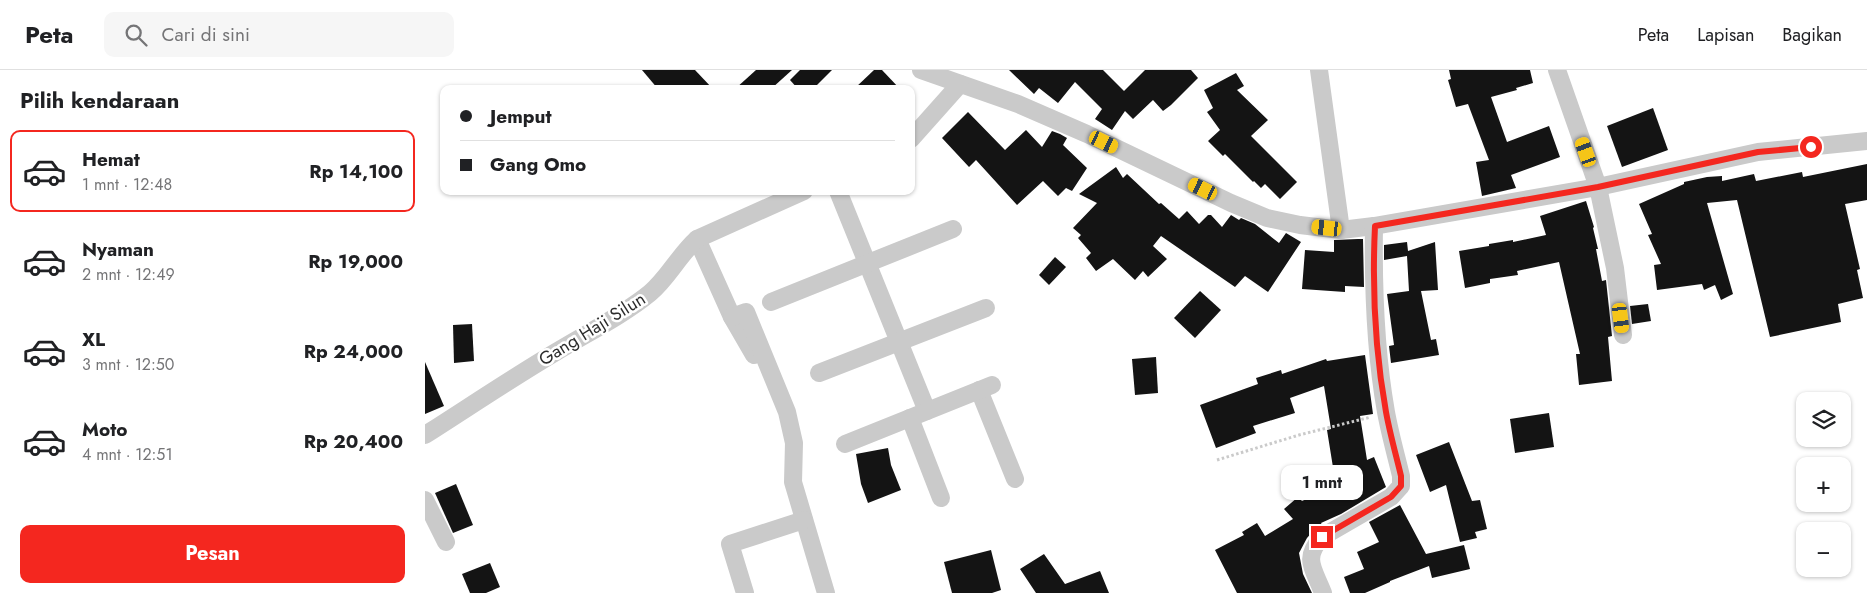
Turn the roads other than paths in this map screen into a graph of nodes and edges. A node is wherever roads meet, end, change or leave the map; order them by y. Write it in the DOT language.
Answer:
graph roads {
  1 [pos="921,70"];
  2 [pos="1319,70"];
  3 [pos="1557,70"];
  4 [pos="960,84"];
  5 [pos="915,135"];
  6 [pos="1867,141"];
  7 [pos="1598,187"];
  8 [pos="796,195"];
  9 [pos="840,195"];
  10 [pos="1375,226"];
  11 [pos="953,229"];
  12 [pos="1341,230"];
  13 [pos="697,239"];
  14 [pos="868,264"];
  15 [pos="771,302"];
  16 [pos="986,308"];
  17 [pos="1623,335"];
  18 [pos="899,341"];
  19 [pos="819,372"];
  20 [pos="927,411"];
  21 [pos="911,418"];
  22 [pos="425,435"];
  23 [pos="845,444"];
  24 [pos="1015,479"];
  25 [pos="941,498"];
  26 [pos="425,500"];
  27 [pos="804,520"];
  28 [pos="447,542"];
  29 [pos="745,593"];
  30 [pos="826,593"];
  31 [pos="1323,593"];
  1 -- 4 [label="street"];
  2 -- 12 [label="street"];
  3 -- 7 [label="street"];
  4 -- 5 [label="street"];
  4 -- 12 [label="street"];
  6 -- 7 [label="street"];
  7 -- 10 [label="street"];
  7 -- 17 [label="street"];
  8 -- 13 [label="street, Gang Haji Silun"];
  9 -- 14 [label="street"];
  10 -- 12 [label="street"];
  10 -- 31 [label="street"];
  11 -- 14 [label="street"];
  13 -- 22 [label="street, Gang Haji Silun"];
  13 -- 27 [label="street"];
  14 -- 15 [label="street"];
  14 -- 18 [label="street"];
  16 -- 18 [label="street"];
  18 -- 19 [label="street"];
  18 -- 20 [label="street"];
  20 -- 21 [label="street"];
  20 -- 24 [label="street"];
  21 -- 23 [label="street"];
  21 -- 25 [label="street"];
  26 -- 28 [label="street"];
  27 -- 29 [label="street"];
  27 -- 30 [label="street"];
}
